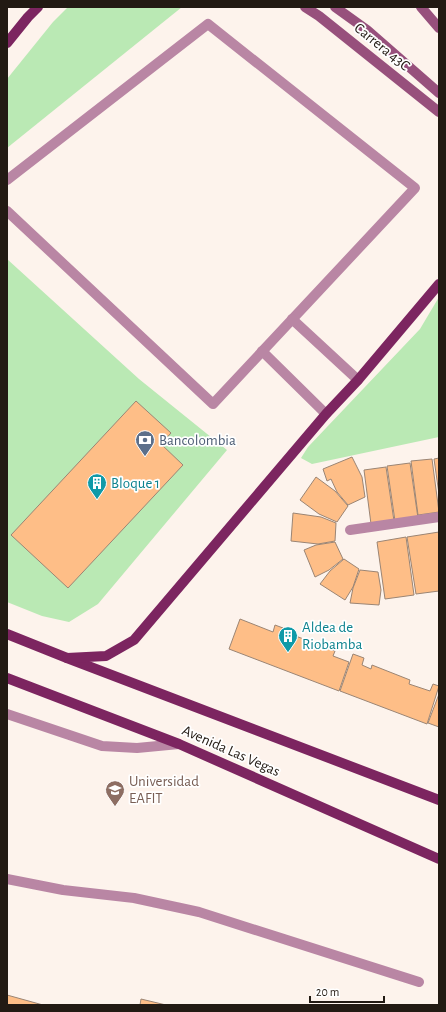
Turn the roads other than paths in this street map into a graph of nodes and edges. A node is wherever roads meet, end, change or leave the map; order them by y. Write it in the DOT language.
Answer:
graph roads {
  1 [pos="38,7"];
  2 [pos="305,7"];
  3 [pos="335,7"];
  4 [pos="421,7"];
  5 [pos="439,28"];
  6 [pos="7,43"];
  7 [pos="439,93"];
  8 [pos="439,112"];
  9 [pos="7,180"];
  10 [pos="7,211"];
  11 [pos="439,284"];
  12 [pos="292,319"];
  13 [pos="262,351"];
  14 [pos="358,380"];
  15 [pos="326,414"];
  16 [pos="439,517"];
  17 [pos="350,530"];
  18 [pos="7,634"];
  19 [pos="67,658"];
  20 [pos="7,678"];
  21 [pos="7,714"];
  22 [pos="179,744"];
  23 [pos="439,800"];
  24 [pos="439,859"];
  25 [pos="7,878"];
  26 [pos="420,982"];
  1 -- 6 [label="main road"];
  2 -- 8 [label="main road, Carrera 43C"];
  3 -- 7 [label="main road"];
  4 -- 5 [label="main road"];
  9 -- 12 [label="street"];
  10 -- 13 [label="street"];
  11 -- 14 [label="main road"];
  12 -- 13 [label="street"];
  12 -- 14 [label="street"];
  13 -- 15 [label="street"];
  14 -- 15 [label="main road"];
  15 -- 19 [label="main road"];
  16 -- 17 [label="street"];
  18 -- 19 [label="main road, Avenida Las Vegas"];
  19 -- 23 [label="main road, Avenida Las Vegas"];
  20 -- 22 [label="main road, Avenida Las Vegas"];
  21 -- 22 [label="street"];
  22 -- 24 [label="main road, Avenida Las Vegas"];
  25 -- 26 [label="street"];
}
